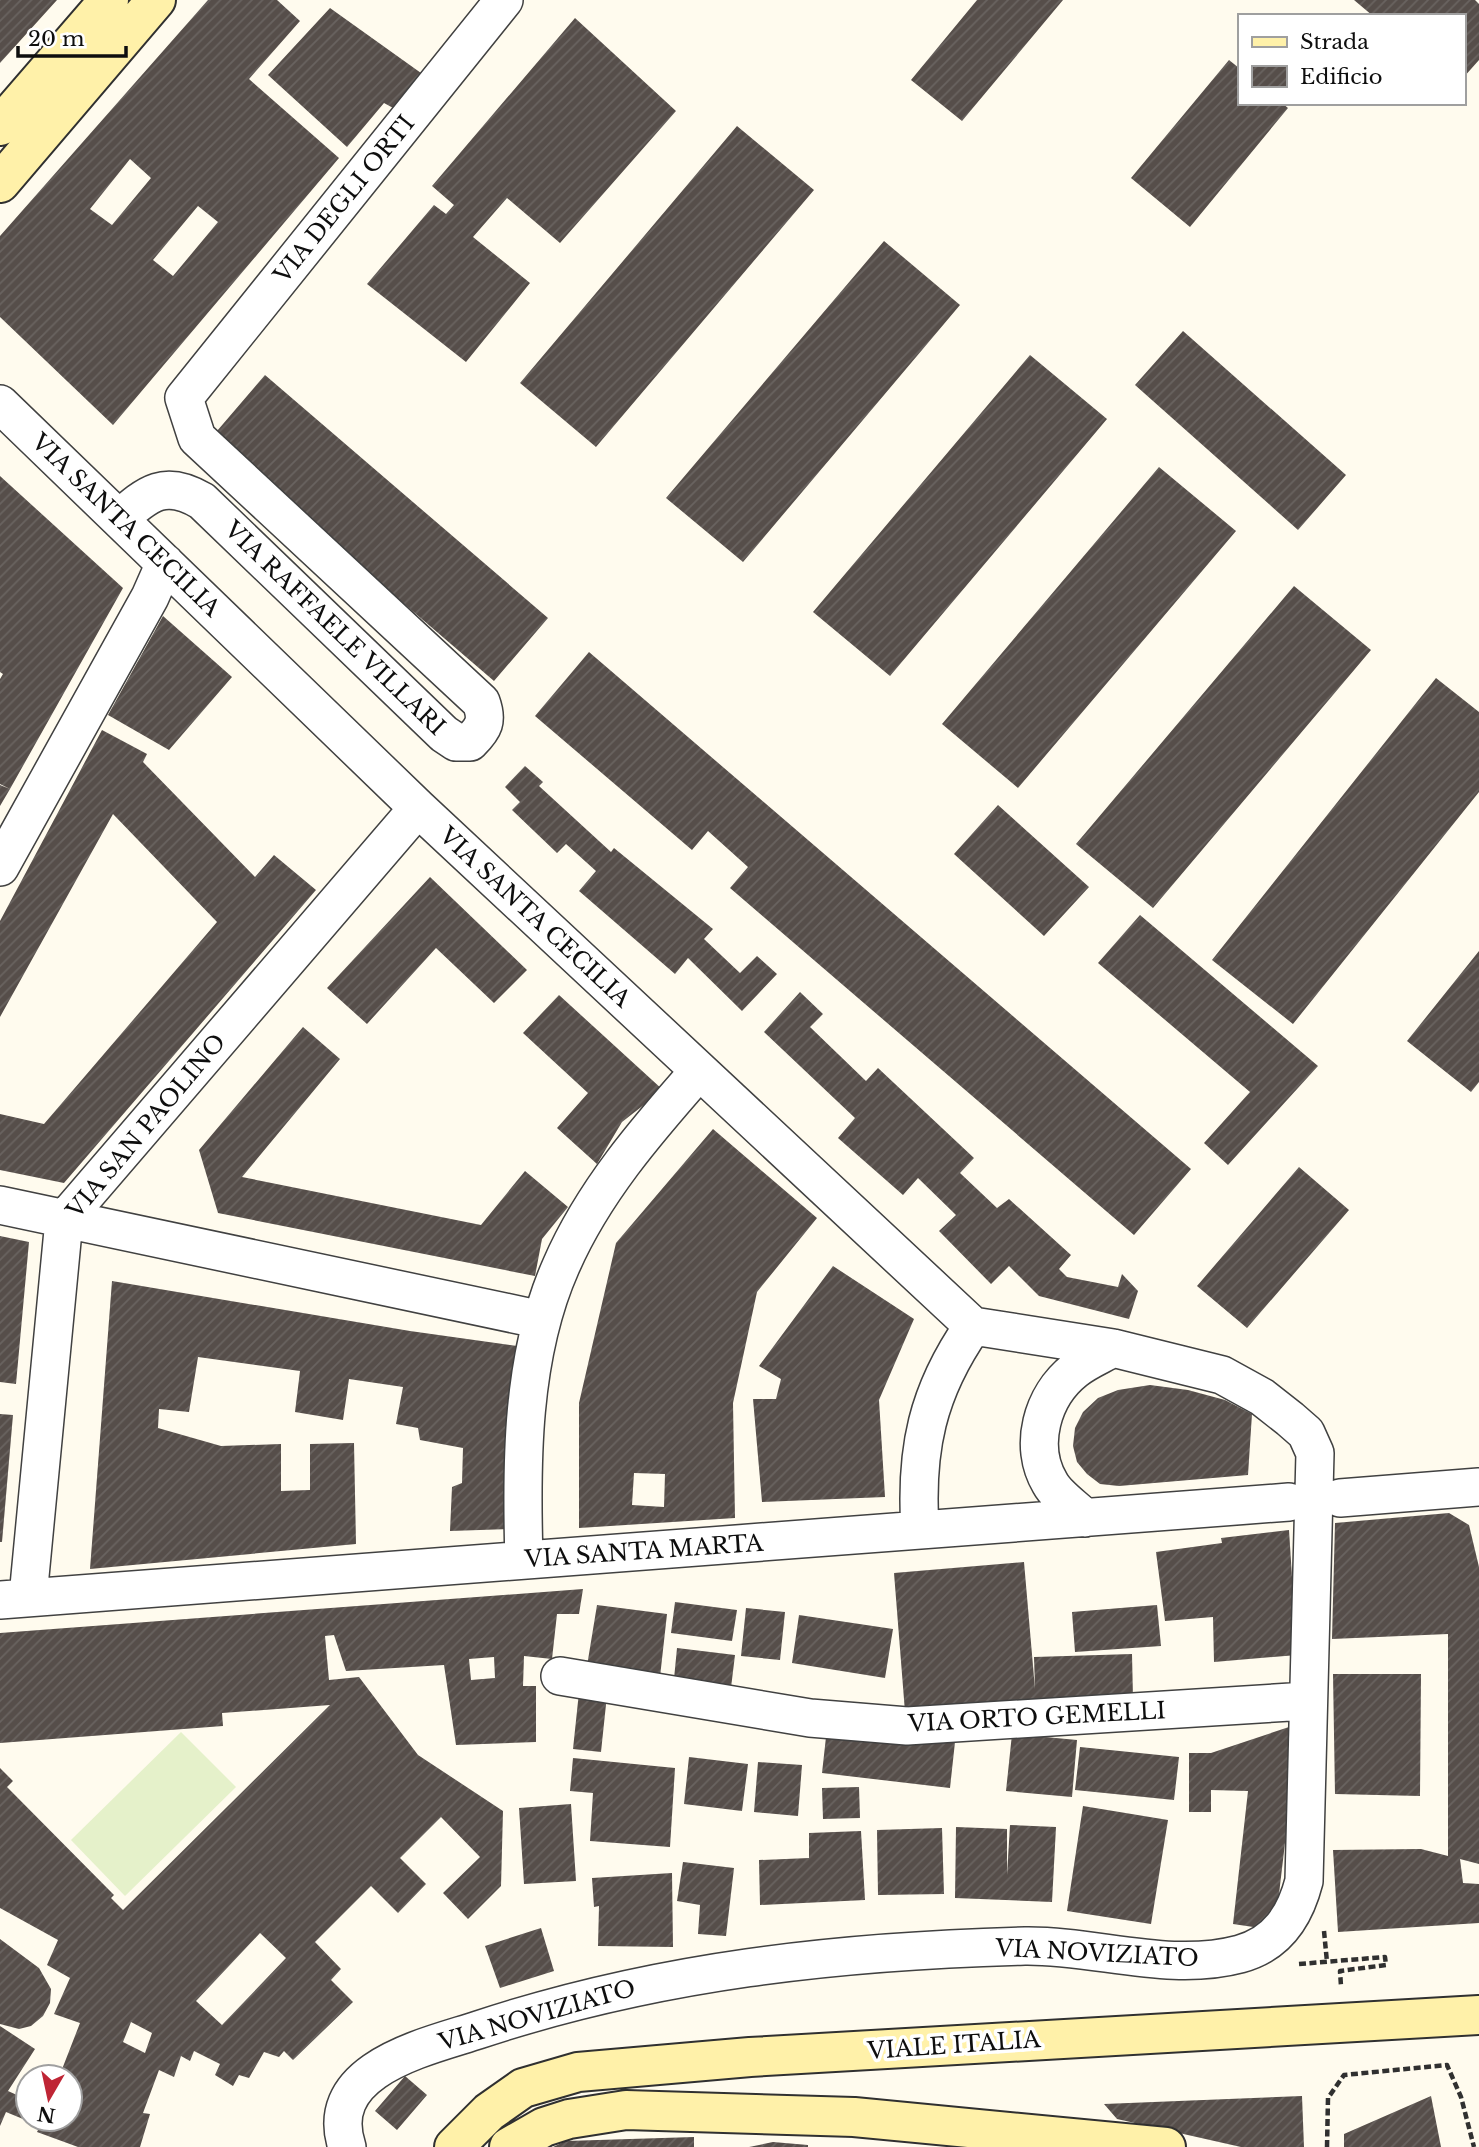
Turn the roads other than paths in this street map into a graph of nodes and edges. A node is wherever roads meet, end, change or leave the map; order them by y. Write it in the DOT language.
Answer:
graph roads {
  1 [pos="108,0"];
  2 [pos="156,0"];
  3 [pos="504,0"];
  4 [pos="0,126"];
  5 [pos="0,183"];
  6 [pos="184,398"];
  7 [pos="0,404"];
  8 [pos="119,519"];
  9 [pos="165,562"];
  10 [pos="418,808"];
  11 [pos="0,867"];
  12 [pos="699,1070"];
  13 [pos="0,1205"];
  14 [pos="64,1220"];
  15 [pos="542,1320"];
  16 [pos="972,1326"];
  17 [pos="1113,1348"];
  18 [pos="1479,1487"];
  19 [pos="1340,1498"];
  20 [pos="1289,1502"];
  21 [pos="1085,1518"];
  22 [pos="920,1530"];
  23 [pos="524,1560"];
  24 [pos="14,1598"];
  25 [pos="560,1676"];
  26 [pos="1307,1701"];
  27 [pos="1478,2019"];
  28 [pos="347,2147"];
  29 [pos="454,2147"];
  30 [pos="509,2147"];
  31 [pos="1166,2147"];
  1 -- 4 [label="main road"];
  2 -- 5 [label="main road"];
  3 -- 6 [label="street, VIA DEGLI ORTI"];
  6 -- 8 [label="street, VIA RAFFAELE VILLARI"];
  7 -- 8 [label="street, VIA SANTA CECILIA"];
  8 -- 9 [label="street, VIA SANTA CECILIA"];
  9 -- 10 [label="street, VIA SANTA CECILIA"];
  9 -- 11 [label="street"];
  10 -- 12 [label="street, VIA SANTA CECILIA"];
  10 -- 14 [label="street, VIA SAN PAOLINO"];
  12 -- 15 [label="street"];
  12 -- 16 [label="street, VIA SANTA CECILIA"];
  13 -- 14 [label="street"];
  14 -- 15 [label="street"];
  14 -- 24 [label="street, VIA SAN PAOLINO"];
  15 -- 23 [label="street"];
  16 -- 17 [label="street"];
  16 -- 22 [label="street"];
  17 -- 21 [label="street"];
  17 -- 26 [label="street, VIA NOVIZIATO"];
  18 -- 19 [label="street"];
  20 -- 21 [label="street, VIA SANTA MARTA"];
  21 -- 22 [label="street, VIA SANTA MARTA"];
  22 -- 23 [label="street, VIA SANTA MARTA"];
  23 -- 24 [label="street, VIA SANTA MARTA"];
  25 -- 26 [label="street, VIA ORTO GEMELLI"];
  26 -- 28 [label="street, VIA NOVIZIATO"];
  27 -- 29 [label="main road, VIALE ITALIA"];
  30 -- 31 [label="main road"];
}
